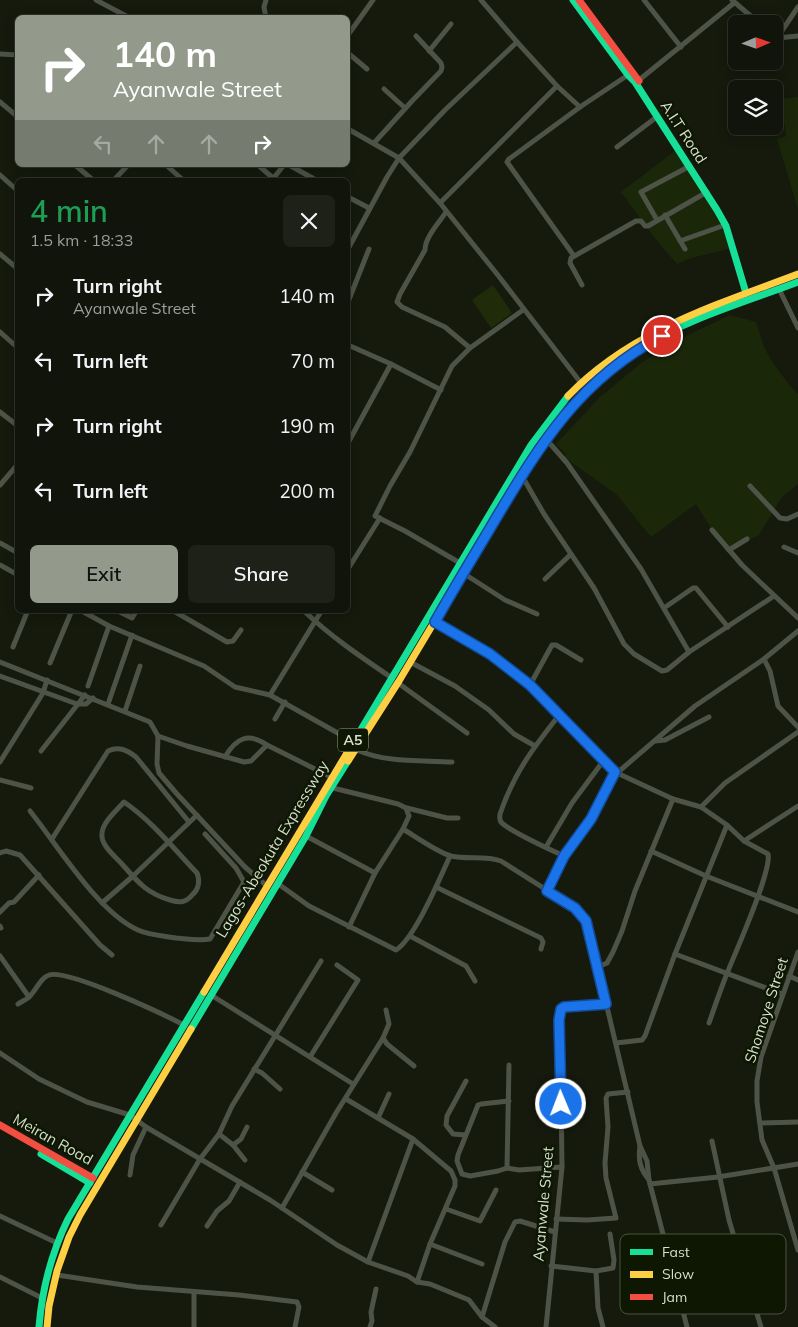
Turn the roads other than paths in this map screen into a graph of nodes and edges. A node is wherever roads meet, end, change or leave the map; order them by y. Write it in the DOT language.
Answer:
graph roads {
  1 [pos="96,0"];
  2 [pos="266,0"];
  3 [pos="373,0"];
  4 [pos="481,0"];
  5 [pos="573,0"];
  6 [pos="579,0"];
  7 [pos="644,0"];
  8 [pos="733,1"];
  9 [pos="798,7"];
  10 [pos="124,15"];
  11 [pos="265,15"];
  12 [pos="749,15"];
  13 [pos="451,24"];
  14 [pos="783,27"];
  15 [pos="350,32"];
  16 [pos="416,36"];
  17 [pos="798,36"];
  18 [pos="783,37"];
  19 [pos="517,42"];
  20 [pos="681,47"];
  21 [pos="429,51"];
  22 [pos="0,54"];
  23 [pos="15,55"];
  24 [pos="350,55"];
  25 [pos="367,69"];
  26 [pos="628,75"];
  27 [pos="639,80"];
  28 [pos="557,86"];
  29 [pos="384,89"];
  30 [pos="649,100"];
  31 [pos="0,102"];
  32 [pos="580,107"];
  33 [pos="405,108"];
  34 [pos="15,114"];
  35 [pos="658,116"];
  36 [pos="350,130"];
  37 [pos="374,143"];
  38 [pos="617,147"];
  39 [pos="399,158"];
  40 [pos="690,166"];
  41 [pos="77,167"];
  42 [pos="126,167"];
  43 [pos="168,167"];
  44 [pos="260,167"];
  45 [pos="282,167"];
  46 [pos="293,167"];
  47 [pos="0,175"];
  48 [pos="91,178"];
  49 [pos="116,178"];
  50 [pos="182,178"];
  51 [pos="271,178"];
  52 [pos="273,178"];
  53 [pos="312,178"];
  54 [pos="15,188"];
  55 [pos="707,192"];
  56 [pos="350,197"];
  57 [pos="440,203"];
  58 [pos="369,208"];
  59 [pos="446,212"];
  60 [pos="665,215"];
  61 [pos="657,220"];
  62 [pos="725,225"];
  63 [pos="680,241"];
  64 [pos="350,245"];
  65 [pos="369,249"];
  66 [pos="685,249"];
  67 [pos="0,254"];
  68 [pos="574,256"];
  69 [pos="15,266"];
  70 [pos="798,274"];
  71 [pos="796,283"];
  72 [pos="582,286"];
  73 [pos="779,290"];
  74 [pos="798,291"];
  75 [pos="748,292"];
  76 [pos="350,297"];
  77 [pos="523,310"];
  78 [pos="797,325"];
  79 [pos="0,332"];
  80 [pos="15,345"];
  81 [pos="350,346"];
  82 [pos="470,348"];
  83 [pos="391,364"];
  84 [pos="581,383"];
  85 [pos="441,390"];
  86 [pos="0,412"];
  87 [pos="15,424"];
  88 [pos="546,438"];
  89 [pos="350,440"];
  90 [pos="15,468"];
  91 [pos="522,475"];
  92 [pos="0,485"];
  93 [pos="750,486"];
  94 [pos="798,514"];
  95 [pos="380,518"];
  96 [pos="712,530"];
  97 [pos="747,539"];
  98 [pos="0,543"];
  99 [pos="784,548"];
  100 [pos="729,550"];
  101 [pos="15,551"];
  102 [pos="798,553"];
  103 [pos="571,554"];
  104 [pos="460,563"];
  105 [pos="0,565"];
  106 [pos="350,567"];
  107 [pos="15,573"];
  108 [pos="463,573"];
  109 [pos="545,579"];
  110 [pos="774,596"];
  111 [pos="664,608"];
  112 [pos="27,613"];
  113 [pos="71,613"];
  114 [pos="85,613"];
  115 [pos="122,613"];
  116 [pos="135,613"];
  117 [pos="177,613"];
  118 [pos="306,613"];
  119 [pos="320,613"];
  120 [pos="537,614"];
  121 [pos="798,618"];
  122 [pos="315,622"];
  123 [pos="435,622"];
  124 [pos="109,626"];
  125 [pos="728,627"];
  126 [pos="241,630"];
  127 [pos="798,631"];
  128 [pos="132,635"];
  129 [pos="13,648"];
  130 [pos="690,652"];
  131 [pos="764,659"];
  132 [pos="581,660"];
  133 [pos="0,662"];
  134 [pos="410,662"];
  135 [pos="50,663"];
  136 [pos="140,666"];
  137 [pos="0,676"];
  138 [pos="47,680"];
  139 [pos="395,680"];
  140 [pos="530,685"];
  141 [pos="88,686"];
  142 [pos="43,692"];
  143 [pos="85,695"];
  144 [pos="270,695"];
  145 [pos="93,698"];
  146 [pos="285,702"];
  147 [pos="76,704"];
  148 [pos="108,704"];
  149 [pos="125,711"];
  150 [pos="560,714"];
  151 [pos="709,718"];
  152 [pos="276,719"];
  153 [pos="797,723"];
  154 [pos="798,732"];
  155 [pos="467,733"];
  156 [pos="158,736"];
  157 [pos="352,741"];
  158 [pos="654,741"];
  159 [pos="267,745"];
  160 [pos="535,746"];
  161 [pos="357,750"];
  162 [pos="41,752"];
  163 [pos="225,757"];
  164 [pos="604,760"];
  165 [pos="0,762"];
  166 [pos="452,762"];
  167 [pos="616,772"];
  168 [pos="331,777"];
  169 [pos="0,780"];
  170 [pos="30,788"];
  171 [pos="333,788"];
  172 [pos="673,799"];
  173 [pos="798,806"];
  174 [pos="701,807"];
  175 [pos="406,808"];
  176 [pos="30,811"];
  177 [pos="197,815"];
  178 [pos="458,818"];
  179 [pos="189,822"];
  180 [pos="727,825"];
  181 [pos="403,829"];
  182 [pos="205,834"];
  183 [pos="306,836"];
  184 [pos="52,839"];
  185 [pos="168,841"];
  186 [pos="744,841"];
  187 [pos="546,847"];
  188 [pos="651,851"];
  189 [pos="0,853"];
  190 [pos="450,856"];
  191 [pos="564,856"];
  192 [pos="375,873"];
  193 [pos="39,875"];
  194 [pos="133,876"];
  195 [pos="706,876"];
  196 [pos="277,883"];
  197 [pos="267,886"];
  198 [pos="436,887"];
  199 [pos="547,891"];
  200 [pos="758,896"];
  201 [pos="102,902"];
  202 [pos="0,912"];
  203 [pos="798,912"];
  204 [pos="349,927"];
  205 [pos="410,936"];
  206 [pos="541,949"];
  207 [pos="798,952"];
  208 [pos="675,954"];
  209 [pos="112,955"];
  210 [pos="0,956"];
  211 [pos="321,961"];
  212 [pos="338,965"];
  213 [pos="598,967"];
  214 [pos="727,974"];
  215 [pos="789,976"];
  216 [pos="798,980"];
  217 [pos="475,981"];
  218 [pos="782,994"];
  219 [pos="211,995"];
  220 [pos="29,997"];
  221 [pos="18,1004"];
  222 [pos="606,1004"];
  223 [pos="386,1010"];
  224 [pos="709,1023"];
  225 [pos="184,1025"];
  226 [pos="275,1035"];
  227 [pos="383,1038"];
  228 [pos="616,1043"];
  229 [pos="0,1054"];
  230 [pos="310,1057"];
  231 [pos="509,1065"];
  232 [pos="414,1066"];
  233 [pos="254,1069"];
  234 [pos="466,1081"];
  235 [pos="353,1084"];
  236 [pos="280,1089"];
  237 [pos="628,1092"];
  238 [pos="389,1094"];
  239 [pos="346,1099"];
  240 [pos="508,1101"];
  241 [pos="130,1115"];
  242 [pos="378,1118"];
  243 [pos="137,1119"];
  244 [pos="798,1122"];
  245 [pos="760,1123"];
  246 [pos="0,1125"];
  247 [pos="146,1127"];
  248 [pos="247,1127"];
  249 [pos="0,1130"];
  250 [pos="219,1134"];
  251 [pos="465,1136"];
  252 [pos="413,1139"];
  253 [pos="712,1141"];
  254 [pos="233,1145"];
  255 [pos="200,1159"];
  256 [pos="245,1160"];
  257 [pos="798,1164"];
  258 [pos="562,1167"];
  259 [pos="507,1168"];
  260 [pos="774,1168"];
  261 [pos="302,1172"];
  262 [pos="130,1175"];
  263 [pos="718,1176"];
  264 [pos="92,1180"];
  265 [pos="240,1182"];
  266 [pos="649,1182"];
  267 [pos="332,1190"];
  268 [pos="496,1190"];
  269 [pos="282,1208"];
  270 [pos="446,1209"];
  271 [pos="0,1216"];
  272 [pos="556,1220"];
  273 [pos="161,1224"];
  274 [pos="207,1226"];
  275 [pos="555,1232"];
  276 [pos="610,1234"];
  277 [pos="663,1234"];
  278 [pos="733,1234"];
  279 [pos="57,1243"];
  280 [pos="430,1244"];
  281 [pos="798,1250"];
  282 [pos="368,1262"];
  283 [pos="482,1264"];
  284 [pos="551,1266"];
  285 [pos="596,1271"];
  286 [pos="57,1275"];
  287 [pos="0,1277"];
  288 [pos="417,1282"];
  289 [pos="376,1289"];
  290 [pos="194,1293"];
  291 [pos="42,1298"];
  292 [pos="684,1314"];
  293 [pos="757,1314"];
  294 [pos="482,1317"];
  295 [pos="38,1327"];
  296 [pos="48,1327"];
  297 [pos="194,1327"];
  298 [pos="295,1327"];
  299 [pos="370,1327"];
  300 [pos="495,1327"];
  301 [pos="546,1327"];
  302 [pos="603,1327"];
  303 [pos="687,1327"];
  304 [pos="761,1327"];
  1 -- 10 [label="street"];
  2 -- 11 [label="street"];
  3 -- 15 [label="street"];
  4 -- 19 [label="street"];
  5 -- 26 [label="main road, A.I.T Road"];
  6 -- 27 [label="main road, A.I.T Road"];
  7 -- 20 [label="street"];
  8 -- 12 [label="street"];
  8 -- 20 [label="street"];
  9 -- 14 [label="street"];
  13 -- 21 [label="street"];
  16 -- 21 [label="street"];
  17 -- 18 [label="street"];
  19 -- 28 [label="street"];
  19 -- 39 [label="street"];
  20 -- 27 [label="street"];
  21 -- 33 [label="street"];
  22 -- 23 [label="street"];
  24 -- 25 [label="street"];
  26 -- 30 [label="main road, A.I.T Road"];
  26 -- 32 [label="street"];
  27 -- 30 [label="main road, A.I.T Road"];
  28 -- 32 [label="street"];
  28 -- 57 [label="street"];
  29 -- 33 [label="street"];
  30 -- 35 [label="main road, A.I.T Road"];
  30 -- 75 [label="main road, A.I.T Road"];
  31 -- 34 [label="street"];
  32 -- 68 [label="street"];
  33 -- 37 [label="street"];
  35 -- 38 [label="street"];
  35 -- 40 [label="main road, A.I.T Road"];
  36 -- 37 [label="street"];
  37 -- 39 [label="street"];
  39 -- 57 [label="street"];
  39 -- 58 [label="street"];
  40 -- 55 [label="main road, A.I.T Road"];
  40 -- 61 [label="street"];
  41 -- 48 [label="street"];
  42 -- 49 [label="street"];
  43 -- 50 [label="street"];
  44 -- 51 [label="street"];
  45 -- 52 [label="street"];
  46 -- 53 [label="street"];
  47 -- 54 [label="street"];
  55 -- 60 [label="street"];
  55 -- 62 [label="main road, A.I.T Road"];
  56 -- 58 [label="street"];
  57 -- 59 [label="street"];
  58 -- 64 [label="street"];
  59 -- 77 [label="street"];
  59 -- 82 [label="street"];
  60 -- 61 [label="street"];
  60 -- 63 [label="street"];
  61 -- 68 [label="street"];
  62 -- 63 [label="street"];
  62 -- 75 [label="main road, A.I.T Road"];
  63 -- 66 [label="street"];
  65 -- 76 [label="street"];
  67 -- 69 [label="street"];
  68 -- 72 [label="street"];
  70 -- 75 [label="main road, Lagos-Abeokuta Expressway / A5"];
  71 -- 73 [label="main road, Lagos-Abeokuta Expressway / A5"];
  71 -- 74 [label="main road"];
  73 -- 78 [label="street"];
  73 -- 88 [label="main road, Lagos-Abeokuta Expressway / A5"];
  75 -- 84 [label="main road, Lagos-Abeokuta Expressway / A5"];
  77 -- 82 [label="street"];
  77 -- 84 [label="street"];
  79 -- 80 [label="street"];
  81 -- 83 [label="street"];
  82 -- 85 [label="street"];
  83 -- 85 [label="street"];
  83 -- 89 [label="street"];
  84 -- 104 [label="main road, Lagos-Abeokuta Expressway / A5"];
  85 -- 95 [label="street"];
  86 -- 87 [label="street"];
  88 -- 91 [label="main road, Lagos-Abeokuta Expressway / A5"];
  88 -- 111 [label="street"];
  90 -- 92 [label="street"];
  91 -- 103 [label="street"];
  91 -- 108 [label="main road, Lagos-Abeokuta Expressway / A5"];
  93 -- 94 [label="street"];
  95 -- 104 [label="street"];
  95 -- 106 [label="street"];
  96 -- 100 [label="street"];
  97 -- 100 [label="street"];
  98 -- 101 [label="street"];
  99 -- 102 [label="street"];
  100 -- 110 [label="street"];
  103 -- 109 [label="street"];
  103 -- 130 [label="street"];
  104 -- 139 [label="main road, Lagos-Abeokuta Expressway / A5"];
  105 -- 107 [label="street"];
  108 -- 120 [label="street"];
  108 -- 123 [label="main road, Lagos-Abeokuta Expressway / A5"];
  110 -- 121 [label="street"];
  110 -- 125 [label="street"];
  111 -- 125 [label="street"];
  111 -- 130 [label="street"];
  112 -- 129 [label="street"];
  113 -- 135 [label="street"];
  114 -- 124 [label="street"];
  115 -- 116 [label="street"];
  117 -- 126 [label="street"];
  118 -- 122 [label="street"];
  119 -- 122 [label="street"];
  122 -- 139 [label="street"];
  122 -- 144 [label="street"];
  123 -- 134 [label="main road, Lagos-Abeokuta Expressway / A5"];
  123 -- 140 [label="street"];
  124 -- 128 [label="street"];
  124 -- 141 [label="street"];
  125 -- 130 [label="street"];
  127 -- 131 [label="street"];
  128 -- 144 [label="street"];
  128 -- 148 [label="street"];
  131 -- 153 [label="street"];
  131 -- 158 [label="street"];
  132 -- 140 [label="street"];
  133 -- 138 [label="street"];
  134 -- 139 [label="main road, Lagos-Abeokuta Expressway / A5"];
  134 -- 160 [label="street"];
  136 -- 149 [label="street"];
  137 -- 142 [label="street"];
  138 -- 142 [label="street"];
  138 -- 143 [label="street"];
  139 -- 155 [label="street"];
  139 -- 157 [label="main road, Lagos-Abeokuta Expressway / A5"];
  139 -- 161 [label="main road, Lagos-Abeokuta Expressway / A5"];
  140 -- 150 [label="street"];
  142 -- 147 [label="street"];
  142 -- 165 [label="street"];
  143 -- 145 [label="street"];
  143 -- 147 [label="street"];
  144 -- 146 [label="street"];
  145 -- 147 [label="street"];
  145 -- 148 [label="street"];
  146 -- 152 [label="street"];
  146 -- 157 [label="street"];
  147 -- 162 [label="street"];
  148 -- 149 [label="street"];
  149 -- 156 [label="street"];
  150 -- 160 [label="street"];
  150 -- 164 [label="street"];
  151 -- 158 [label="street"];
  154 -- 174 [label="street"];
  156 -- 163 [label="street"];
  156 -- 177 [label="street"];
  157 -- 168 [label="main road, Lagos-Abeokuta Expressway / A5"];
  158 -- 167 [label="street"];
  159 -- 163 [label="street"];
  159 -- 163 [label="street"];
  159 -- 168 [label="street"];
  160 -- 187 [label="street"];
  161 -- 166 [label="street"];
  161 -- 171 [label="main road, Lagos-Abeokuta Expressway / A5"];
  164 -- 167 [label="street"];
  164 -- 187 [label="street"];
  167 -- 172 [label="street"];
  167 -- 191 [label="street"];
  168 -- 197 [label="main road, Lagos-Abeokuta Expressway / A5"];
  169 -- 170 [label="street"];
  171 -- 175 [label="street"];
  171 -- 183 [label="main road, Lagos-Abeokuta Expressway / A5"];
  172 -- 174 [label="street"];
  172 -- 188 [label="street"];
  173 -- 186 [label="street"];
  174 -- 180 [label="street"];
  175 -- 178 [label="street"];
  175 -- 181 [label="street"];
  176 -- 184 [label="street"];
  177 -- 179 [label="street"];
  177 -- 197 [label="street"];
  179 -- 184 [label="street"];
  179 -- 185 [label="street"];
  180 -- 186 [label="street"];
  180 -- 195 [label="street"];
  181 -- 190 [label="street"];
  181 -- 192 [label="street"];
  182 -- 201 [label="street"];
  183 -- 192 [label="street"];
  183 -- 196 [label="main road, Lagos-Abeokuta Expressway / A5"];
  184 -- 201 [label="street"];
  185 -- 194 [label="street"];
  185 -- 194 [label="street"];
  185 -- 194 [label="street"];
  186 -- 200 [label="street"];
  187 -- 191 [label="street"];
  188 -- 195 [label="street"];
  188 -- 213 [label="street"];
  189 -- 193 [label="street"];
  190 -- 198 [label="street"];
  190 -- 199 [label="street"];
  191 -- 199 [label="street"];
  192 -- 204 [label="street"];
  193 -- 202 [label="street"];
  193 -- 209 [label="street"];
  194 -- 201 [label="street"];
  195 -- 200 [label="street"];
  195 -- 208 [label="street"];
  196 -- 204 [label="street"];
  196 -- 219 [label="main road, Lagos-Abeokuta Expressway / A5"];
  197 -- 225 [label="main road, Lagos-Abeokuta Expressway / A5"];
  198 -- 205 [label="street"];
  198 -- 206 [label="street"];
  199 -- 213 [label="street"];
  200 -- 203 [label="street"];
  200 -- 214 [label="street"];
  204 -- 205 [label="street"];
  205 -- 217 [label="street"];
  207 -- 215 [label="street, Shomoye Street"];
  208 -- 214 [label="street"];
  208 -- 228 [label="street"];
  210 -- 220 [label="street"];
  211 -- 226 [label="street"];
  212 -- 230 [label="street"];
  213 -- 222 [label="street"];
  214 -- 218 [label="street"];
  214 -- 224 [label="street"];
  215 -- 216 [label="street"];
  215 -- 218 [label="street, Shomoye Street"];
  218 -- 245 [label="street, Shomoye Street"];
  219 -- 226 [label="street"];
  219 -- 243 [label="main road, Lagos-Abeokuta Expressway / A5"];
  220 -- 221 [label="street"];
  220 -- 225 [label="street"];
  222 -- 228 [label="street"];
  222 -- 258 [label="street, Ayanwale Street"];
  223 -- 227 [label="street"];
  225 -- 241 [label="main road, Lagos-Abeokuta Expressway / A5"];
  226 -- 230 [label="street"];
  226 -- 233 [label="street"];
  227 -- 232 [label="street"];
  227 -- 235 [label="street"];
  228 -- 237 [label="street"];
  229 -- 241 [label="street"];
  230 -- 235 [label="street"];
  231 -- 240 [label="street"];
  233 -- 236 [label="street"];
  233 -- 250 [label="street"];
  234 -- 251 [label="street"];
  235 -- 239 [label="street"];
  237 -- 266 [label="street"];
  237 -- 272 [label="street"];
  238 -- 242 [label="street"];
  239 -- 242 [label="street"];
  239 -- 261 [label="street"];
  240 -- 251 [label="street"];
  240 -- 259 [label="street"];
  241 -- 243 [label="street"];
  241 -- 264 [label="main road, Lagos-Abeokuta Expressway / A5"];
  242 -- 252 [label="street"];
  243 -- 247 [label="street"];
  243 -- 286 [label="main road, Lagos-Abeokuta Expressway / A5"];
  244 -- 245 [label="street"];
  245 -- 260 [label="street, Shomoye Street"];
  246 -- 264 [label="main road, Meiran Road"];
  247 -- 255 [label="street"];
  247 -- 262 [label="street"];
  248 -- 254 [label="street"];
  249 -- 264 [label="main road, Meiran Road"];
  250 -- 254 [label="street"];
  250 -- 255 [label="street"];
  251 -- 259 [label="street"];
  252 -- 270 [label="street"];
  252 -- 282 [label="street"];
  253 -- 263 [label="street"];
  254 -- 256 [label="street"];
  255 -- 265 [label="street"];
  255 -- 273 [label="street"];
  257 -- 260 [label="street"];
  258 -- 259 [label="street"];
  258 -- 272 [label="street, Ayanwale Street"];
  260 -- 263 [label="street"];
  260 -- 281 [label="street, Shomoye Street"];
  261 -- 267 [label="street"];
  261 -- 269 [label="street"];
  263 -- 266 [label="street"];
  263 -- 278 [label="street"];
  264 -- 279 [label="main road, Lagos-Abeokuta Expressway / A5"];
  265 -- 269 [label="street"];
  265 -- 274 [label="street"];
  266 -- 277 [label="street"];
  268 -- 270 [label="street"];
  269 -- 282 [label="street"];
  270 -- 280 [label="street"];
  271 -- 279 [label="street"];
  272 -- 275 [label="street, Ayanwale Street"];
  275 -- 284 [label="street, Ayanwale Street"];
  275 -- 294 [label="street"];
  276 -- 285 [label="street"];
  279 -- 291 [label="main road, Lagos-Abeokuta Expressway / A5"];
  280 -- 283 [label="street"];
  280 -- 288 [label="street"];
  282 -- 288 [label="street"];
  284 -- 285 [label="street"];
  284 -- 301 [label="street, Ayanwale Street"];
  285 -- 302 [label="street"];
  286 -- 290 [label="street"];
  286 -- 296 [label="main road, Lagos-Abeokuta Expressway / A5"];
  287 -- 291 [label="street"];
  288 -- 294 [label="street"];
  289 -- 299 [label="street"];
  290 -- 297 [label="street"];
  290 -- 298 [label="street"];
  291 -- 295 [label="main road, Lagos-Abeokuta Expressway / A5"];
  292 -- 303 [label="street"];
  293 -- 304 [label="street"];
  294 -- 300 [label="street"];
}
